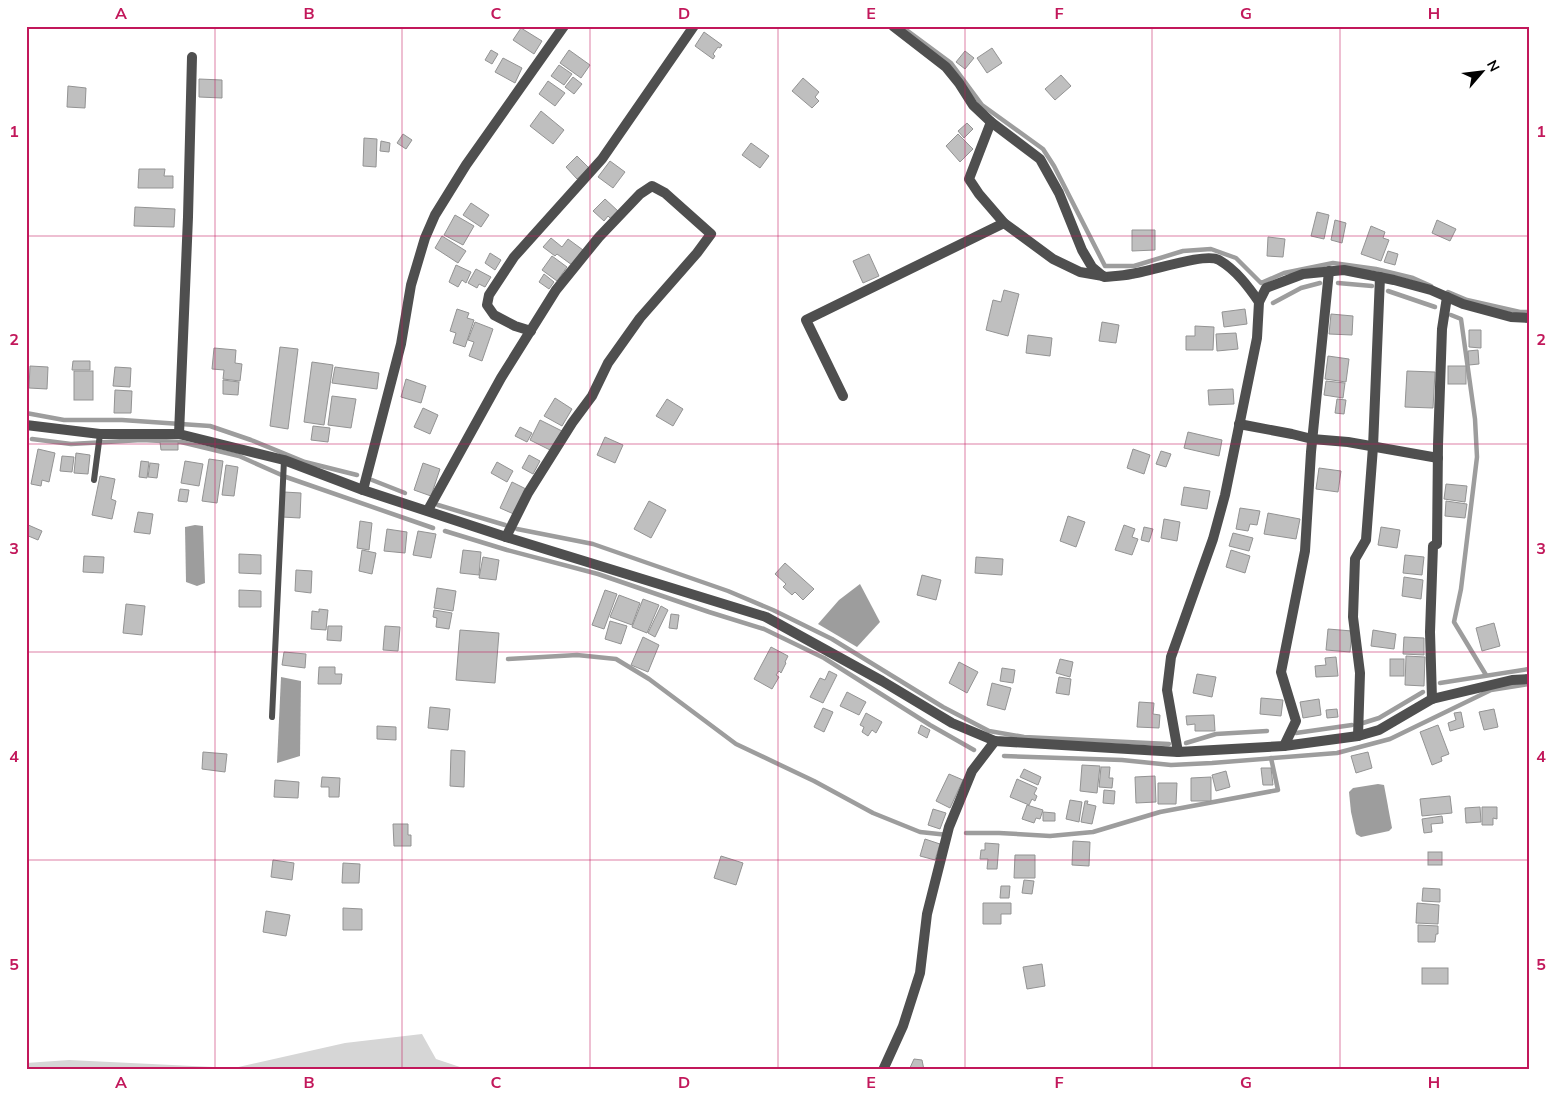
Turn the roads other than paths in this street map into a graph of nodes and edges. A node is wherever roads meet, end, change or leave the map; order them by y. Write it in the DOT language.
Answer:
graph roads {
  1 [pos="564,26"];
  2 [pos="694,26"];
  3 [pos="893,26"];
  4 [pos="192,57"];
  5 [pos="991,122"];
  6 [pos="1004,223"];
  7 [pos="1330,271"];
  8 [pos="1104,277"];
  9 [pos="1380,277"];
  10 [pos="1447,297"];
  11 [pos="1259,302"];
  12 [pos="1529,318"];
  13 [pos="531,331"];
  14 [pos="842,396"];
  15 [pos="1239,424"];
  16 [pos="26,425"];
  17 [pos="180,428"];
  18 [pos="100,437"];
  19 [pos="1312,439"];
  20 [pos="1373,447"];
  21 [pos="1438,458"];
  22 [pos="284,460"];
  23 [pos="94,480"];
  24 [pos="363,490"];
  25 [pos="428,510"];
  26 [pos="506,537"];
  27 [pos="1529,678"];
  28 [pos="1432,699"];
  29 [pos="272,717"];
  30 [pos="1358,736"];
  31 [pos="995,741"];
  32 [pos="1284,746"];
  33 [pos="1178,752"];
  34 [pos="883,1070"];
  1 -- 24 [label="street"];
  2 -- 13 [label="street"];
  3 -- 5 [label="street"];
  4 -- 17 [label="street"];
  5 -- 6 [label="street"];
  5 -- 8 [label="street"];
  6 -- 8 [label="street"];
  6 -- 14 [label="street"];
  7 -- 9 [label="street"];
  7 -- 11 [label="street"];
  7 -- 19 [label="street"];
  8 -- 11 [label="street"];
  9 -- 10 [label="street"];
  9 -- 20 [label="street"];
  10 -- 12 [label="street"];
  10 -- 21 [label="street"];
  11 -- 15 [label="street"];
  13 -- 25 [label="street"];
  13 -- 26 [label="street"];
  15 -- 19 [label="street"];
  15 -- 33 [label="street"];
  16 -- 18 [label="street"];
  17 -- 18 [label="street"];
  17 -- 22 [label="street"];
  18 -- 23 [label="lane"];
  19 -- 20 [label="street"];
  19 -- 32 [label="street"];
  20 -- 21 [label="street"];
  20 -- 30 [label="street"];
  21 -- 28 [label="street"];
  22 -- 24 [label="street"];
  22 -- 29 [label="lane"];
  24 -- 25 [label="street"];
  25 -- 26 [label="street"];
  26 -- 31 [label="street"];
  27 -- 28 [label="street"];
  28 -- 30 [label="street"];
  30 -- 32 [label="street"];
  31 -- 33 [label="street"];
  31 -- 34 [label="street"];
  32 -- 33 [label="street"];
}
